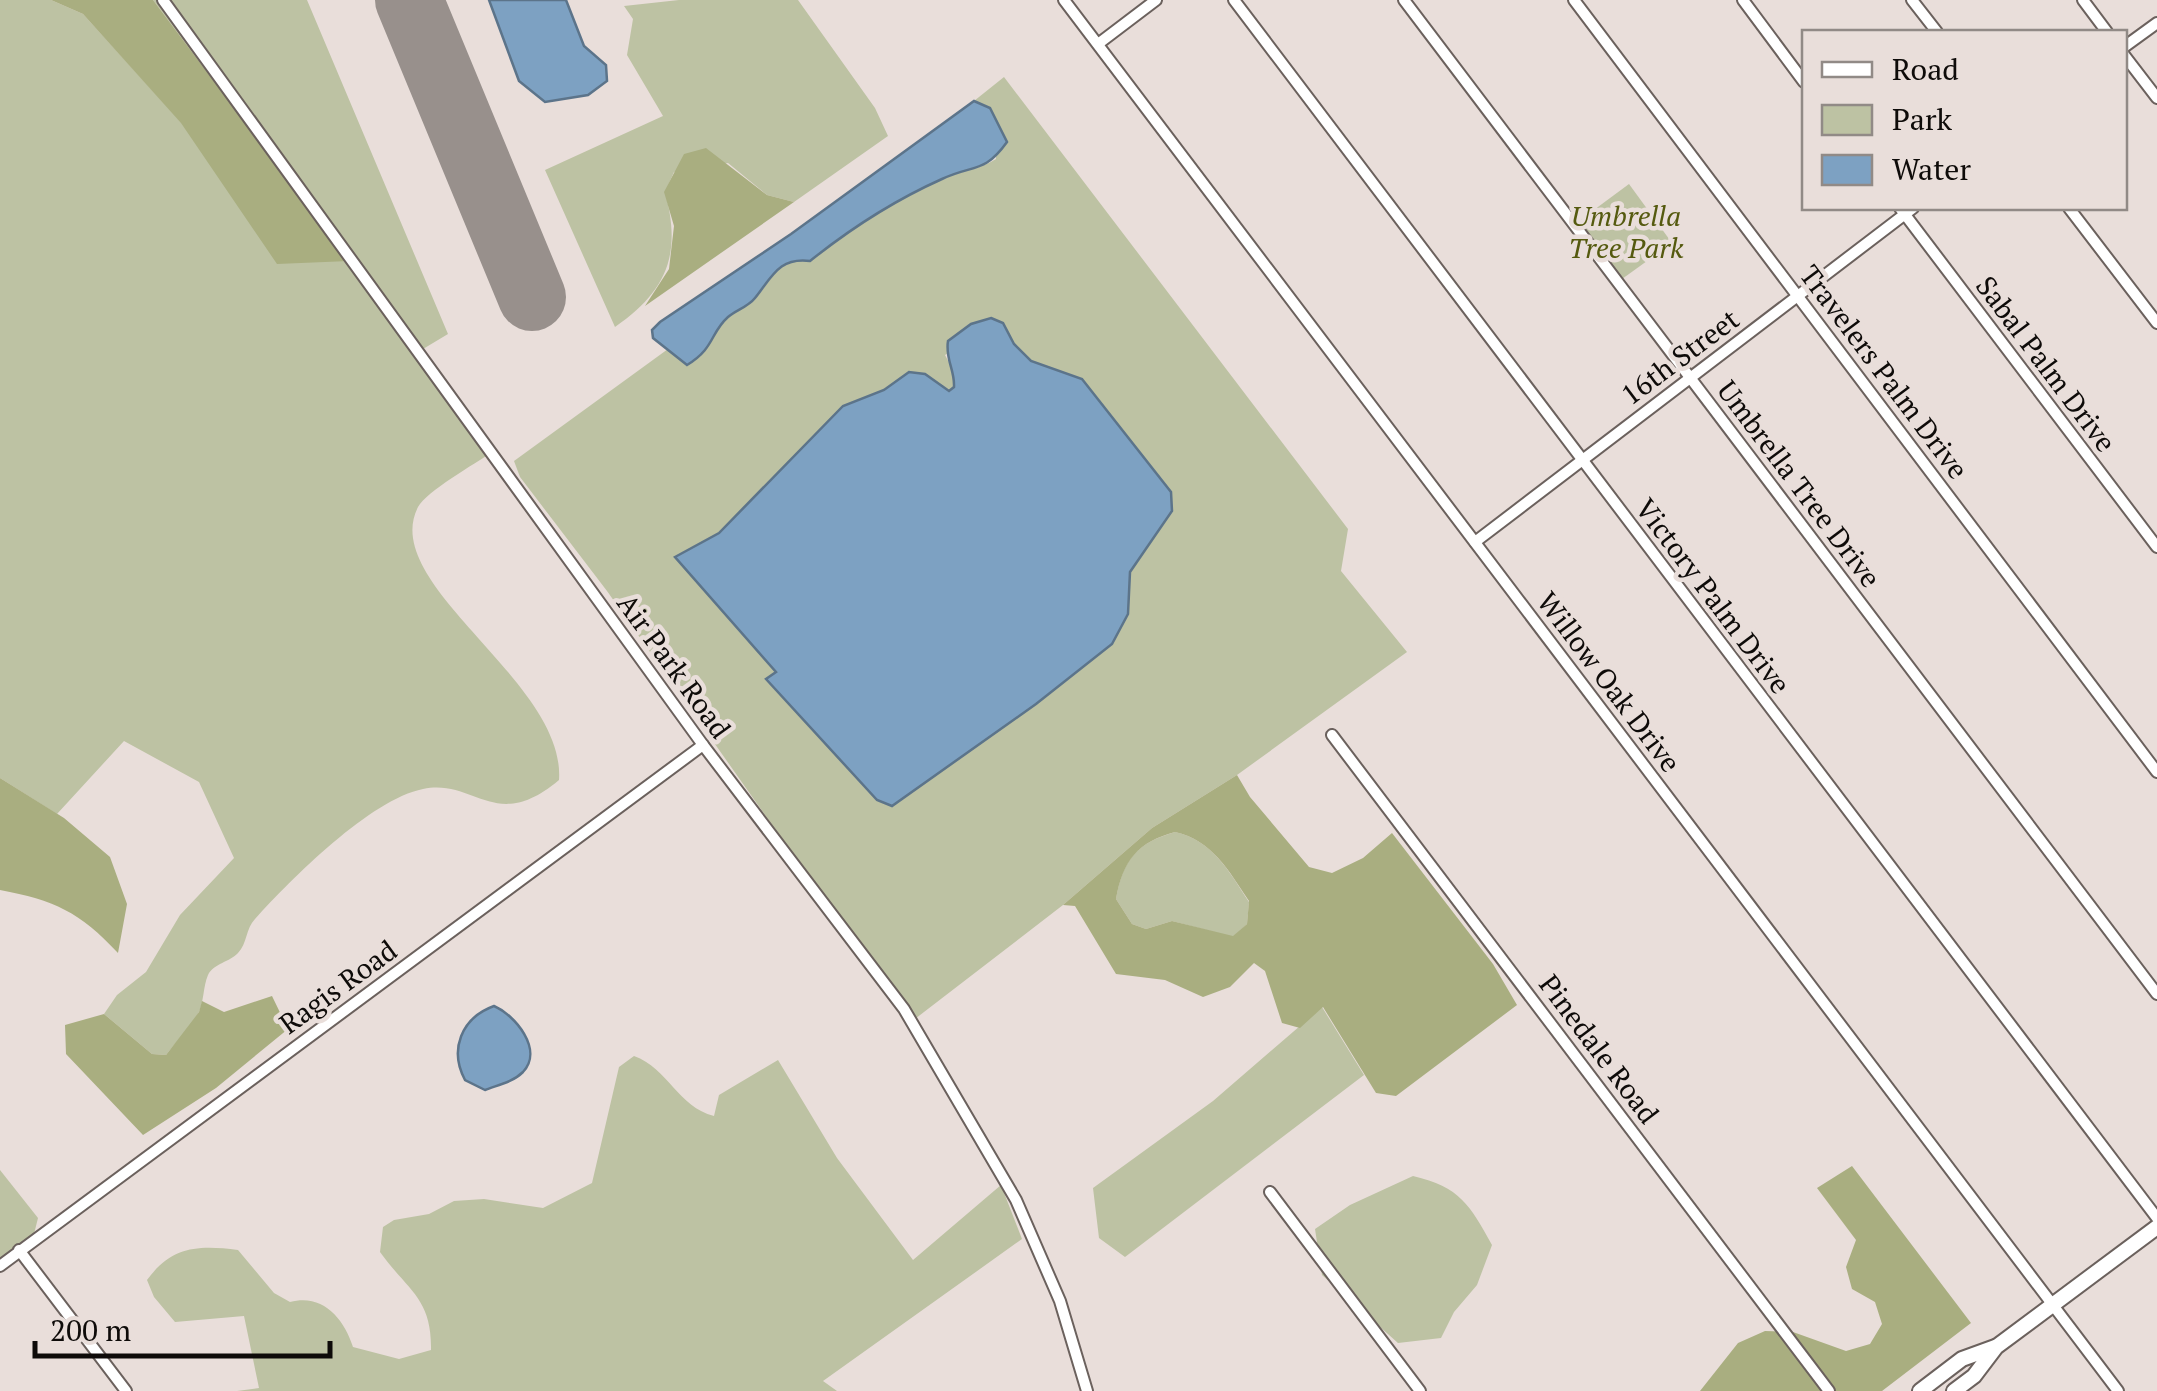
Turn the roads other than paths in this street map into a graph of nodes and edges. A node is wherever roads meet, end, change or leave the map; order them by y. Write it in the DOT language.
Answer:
graph roads {
  1 [pos="164,0"];
  2 [pos="1064,0"];
  3 [pos="1156,0"];
  4 [pos="1234,0"];
  5 [pos="1404,0"];
  6 [pos="1574,0"];
  7 [pos="1743,0"];
  8 [pos="1912,0"];
  9 [pos="2083,0"];
  10 [pos="2157,23"];
  11 [pos="1935,30"];
  12 [pos="2106,30"];
  13 [pos="1098,44"];
  14 [pos="2127,45"];
  15 [pos="2127,59"];
  16 [pos="1802,79"];
  17 [pos="2157,98"];
  18 [pos="1906,210"];
  19 [pos="2072,210"];
  20 [pos="1797,295"];
  21 [pos="2157,323"];
  22 [pos="1690,377"];
  23 [pos="1582,460"];
  24 [pos="1475,542"];
  25 [pos="2157,547"];
  26 [pos="1332,736"];
  27 [pos="704,745"];
  28 [pos="2157,772"];
  29 [pos="2157,994"];
  30 [pos="1270,1192"];
  31 [pos="2157,1218"];
  32 [pos="2157,1227"];
  33 [pos="20,1250"];
  34 [pos="0,1266"];
  35 [pos="2053,1304"];
  36 [pos="1996,1347"];
  37 [pos="126,1391"];
  38 [pos="1087,1391"];
  39 [pos="1420,1391"];
  40 [pos="1830,1391"];
  41 [pos="1920,1391"];
  42 [pos="1954,1391"];
  43 [pos="2118,1391"];
  1 -- 27 [label="street, Air Park Road"];
  2 -- 13 [label="street, Willow Oak Drive"];
  3 -- 13 [label="street"];
  4 -- 23 [label="street, Victory Palm Drive"];
  5 -- 22 [label="street, Umbrella Tree Drive"];
  6 -- 20 [label="street, Travelers Palm Drive"];
  7 -- 16 [label="street"];
  8 -- 11 [label="street"];
  9 -- 12 [label="street"];
  10 -- 14 [label="street"];
  13 -- 24 [label="street, Willow Oak Drive"];
  15 -- 17 [label="street"];
  18 -- 20 [label="street, 16th Street"];
  18 -- 25 [label="street, Sabal Palm Drive"];
  19 -- 21 [label="street"];
  20 -- 22 [label="street, 16th Street"];
  20 -- 28 [label="street, Travelers Palm Drive"];
  22 -- 23 [label="street, 16th Street"];
  22 -- 29 [label="street, Umbrella Tree Drive"];
  23 -- 24 [label="street, 16th Street"];
  23 -- 31 [label="street, Victory Palm Drive"];
  24 -- 35 [label="street, Willow Oak Drive"];
  26 -- 40 [label="street, Pinedale Road"];
  27 -- 33 [label="street, Ragis Road"];
  27 -- 38 [label="street, Air Park Road"];
  30 -- 39 [label="street"];
  32 -- 35 [label="main road"];
  33 -- 34 [label="street, Ragis Road"];
  33 -- 37 [label="street"];
  35 -- 36 [label="main road"];
  35 -- 43 [label="street, Willow Oak Drive"];
  36 -- 41 [label="main road"];
  36 -- 42 [label="main road"];
}
